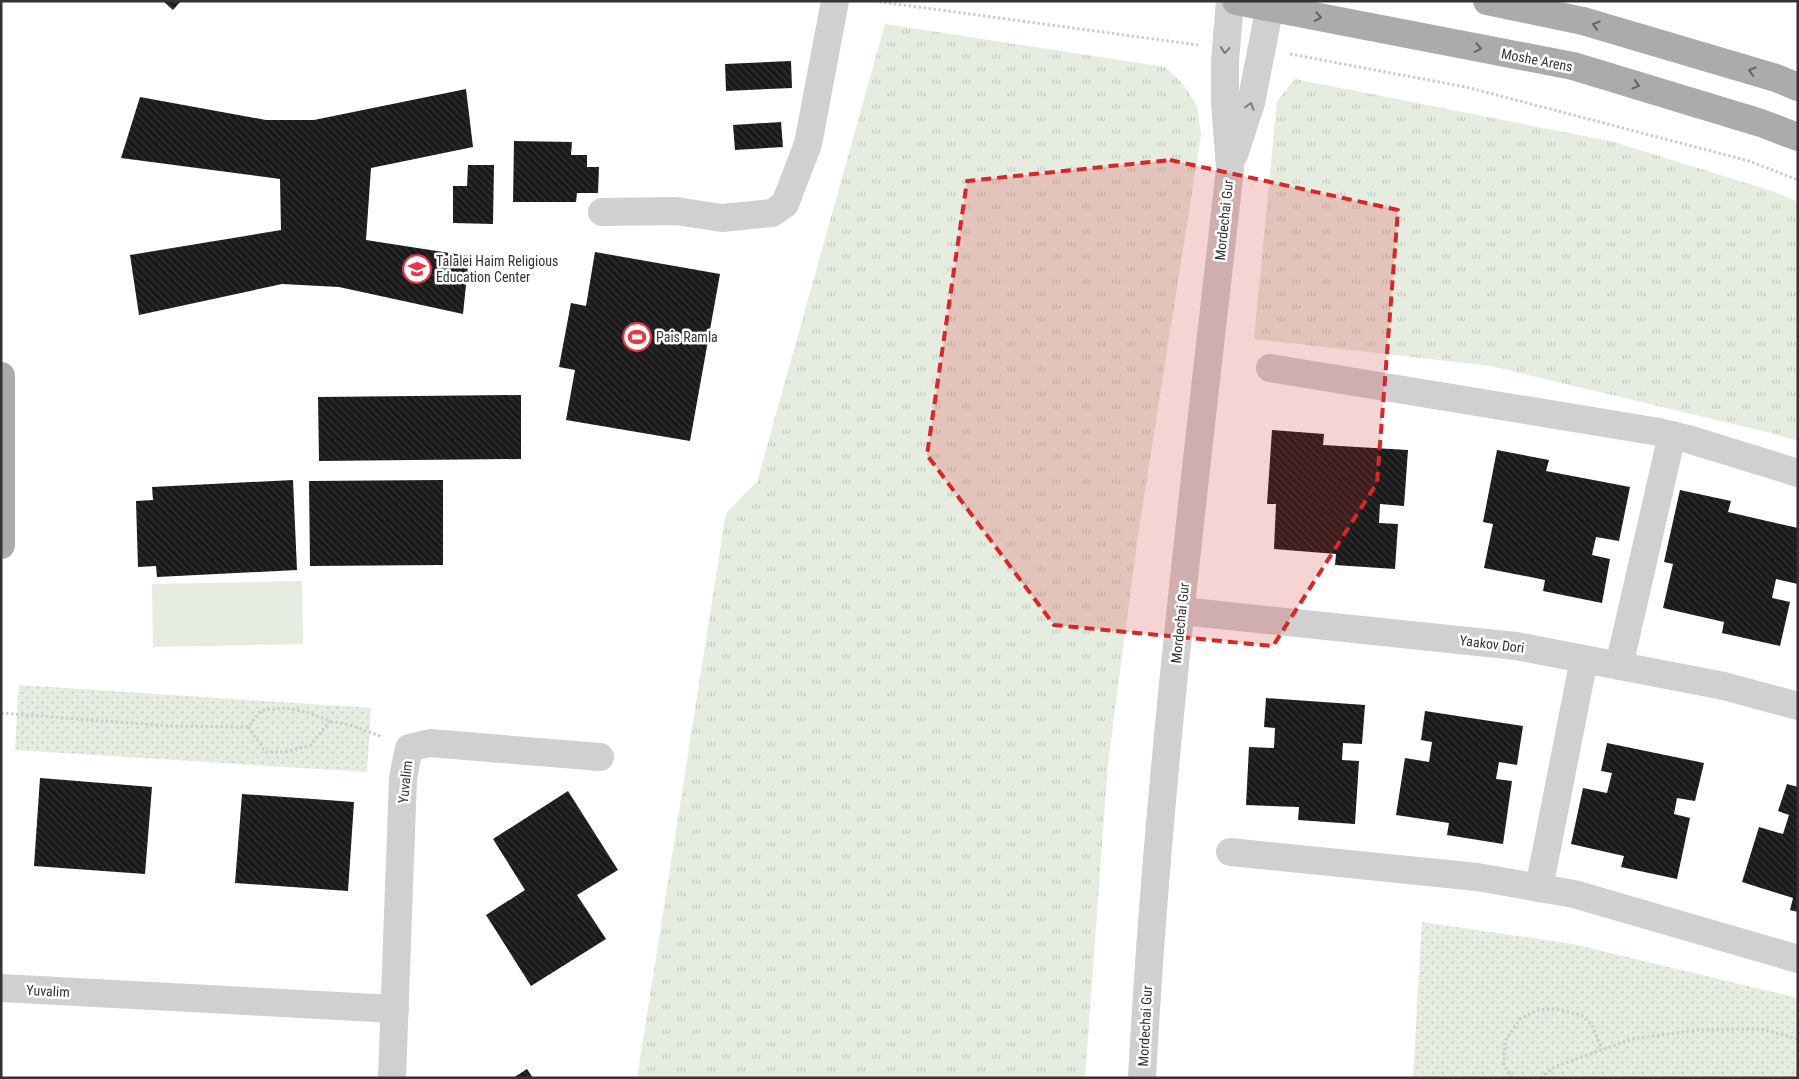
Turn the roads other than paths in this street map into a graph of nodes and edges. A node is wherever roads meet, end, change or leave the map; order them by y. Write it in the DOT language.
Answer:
graph roads {
  1 [pos="835,1"];
  2 [pos="1230,1"];
  3 [pos="1236,1"];
  4 [pos="1487,1"];
  5 [pos="1271,5"];
  6 [pos="1798,87"];
  7 [pos="1798,137"];
  8 [pos="1230,169"];
  9 [pos="602,212"];
  10 [pos="1270,368"];
  11 [pos="1,376"];
  12 [pos="1672,435"];
  13 [pos="1798,473"];
  14 [pos="1,546"];
  15 [pos="1181,611"];
  16 [pos="1584,659"];
  17 [pos="1619,666"];
  18 [pos="1798,706"];
  19 [pos="600,757"];
  20 [pos="1230,852"];
  21 [pos="1539,888"];
  22 [pos="1798,959"];
  23 [pos="1,988"];
  24 [pos="395,1009"];
  25 [pos="392,1078"];
  26 [pos="1142,1078"];
  1 -- 9 [label="street"];
  2 -- 8 [label="street, Mordechai Gur, one-way"];
  3 -- 5 [label="main road, Moshe Arens"];
  6 -- 4 [label="main road, one-way"];
  5 -- 7 [label="main road, Moshe Arens, one-way"];
  8 -- 5 [label="street, Mordechai Gur, one-way"];
  8 -- 15 [label="street, Mordechai Gur"];
  10 -- 12 [label="street"];
  11 -- 14 [label="main road"];
  12 -- 13 [label="street"];
  12 -- 17 [label="street"];
  15 -- 16 [label="street, Yaakov Dori"];
  15 -- 26 [label="street, Mordechai Gur"];
  16 -- 17 [label="street, Yaakov Dori"];
  16 -- 21 [label="street"];
  17 -- 18 [label="street, Yaakov Dori"];
  19 -- 24 [label="street, Yuvalim"];
  20 -- 21 [label="street"];
  21 -- 22 [label="street"];
  23 -- 24 [label="street, Yuvalim"];
  24 -- 25 [label="street, Yuvalim"];
}
